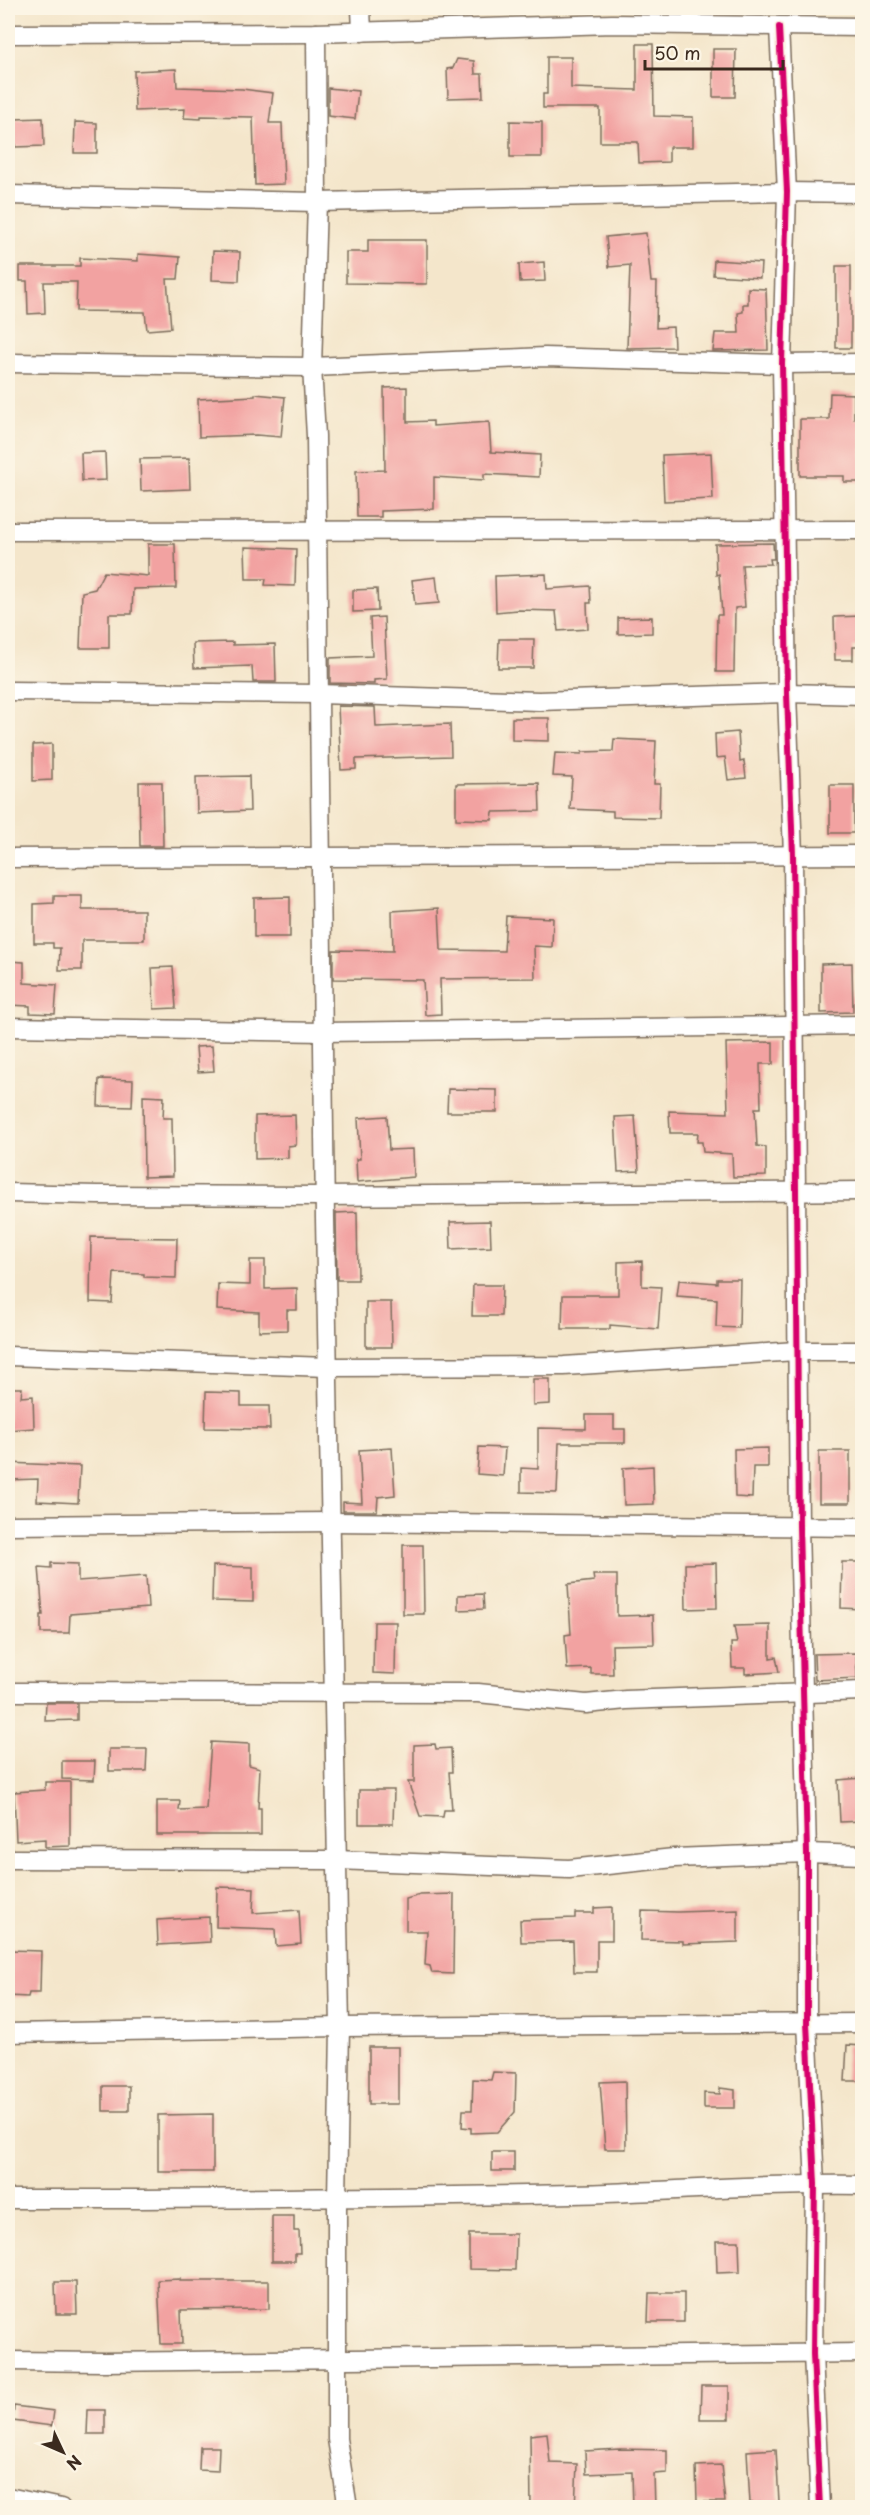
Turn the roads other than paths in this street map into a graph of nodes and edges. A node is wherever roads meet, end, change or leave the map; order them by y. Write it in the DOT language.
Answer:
graph roads {
  1 [pos="361,8"];
  2 [pos="779,27"];
  3 [pos="862,27"];
  4 [pos="362,32"];
  5 [pos="316,33"];
  6 [pos="8,34"];
  7 [pos="787,192"];
  8 [pos="862,193"];
  9 [pos="8,195"];
  10 [pos="317,202"];
  11 [pos="8,363"];
  12 [pos="862,363"];
  13 [pos="782,364"];
  14 [pos="312,367"];
  15 [pos="862,530"];
  16 [pos="8,531"];
  17 [pos="785,531"];
  18 [pos="316,532"];
  19 [pos="8,691"];
  20 [pos="787,693"];
  21 [pos="319,694"];
  22 [pos="862,695"];
  23 [pos="793,855"];
  24 [pos="862,855"];
  25 [pos="8,858"];
  26 [pos="322,859"];
  27 [pos="862,1025"];
  28 [pos="794,1026"];
  29 [pos="8,1027"];
  30 [pos="323,1032"];
  31 [pos="862,1191"];
  32 [pos="8,1193"];
  33 [pos="794,1193"];
  34 [pos="325,1196"];
  35 [pos="796,1351"];
  36 [pos="862,1351"];
  37 [pos="8,1356"];
  38 [pos="328,1367"];
  39 [pos="331,1522"];
  40 [pos="8,1525"];
  41 [pos="799,1526"];
  42 [pos="862,1527"];
  43 [pos="862,1690"];
  44 [pos="8,1692"];
  45 [pos="804,1692"];
  46 [pos="334,1694"];
  47 [pos="807,1853"];
  48 [pos="862,1856"];
  49 [pos="8,1859"];
  50 [pos="336,1860"];
  51 [pos="862,2023"];
  52 [pos="807,2024"];
  53 [pos="340,2027"];
  54 [pos="8,2033"];
  55 [pos="815,2184"];
  56 [pos="862,2185"];
  57 [pos="8,2199"];
  58 [pos="337,2199"];
  59 [pos="862,2353"];
  60 [pos="813,2354"];
  61 [pos="337,2358"];
  62 [pos="8,2361"];
  63 [pos="8,2497"];
  64 [pos="61,2508"];
  65 [pos="348,2508"];
  66 [pos="820,2508"];
  1 -- 4 [label="street"];
  2 -- 3 [label="street"];
  2 -- 4 [label="street"];
  2 -- 7 [label="street"];
  4 -- 5 [label="street"];
  5 -- 6 [label="street"];
  5 -- 10 [label="street"];
  7 -- 8 [label="street"];
  7 -- 10 [label="street"];
  7 -- 13 [label="street"];
  9 -- 10 [label="street"];
  10 -- 14 [label="street"];
  11 -- 14 [label="street"];
  12 -- 13 [label="street"];
  13 -- 14 [label="street"];
  13 -- 17 [label="street"];
  14 -- 18 [label="street"];
  15 -- 17 [label="street"];
  16 -- 18 [label="street"];
  17 -- 18 [label="street"];
  17 -- 20 [label="street"];
  18 -- 21 [label="street"];
  19 -- 21 [label="street"];
  20 -- 21 [label="street"];
  20 -- 22 [label="street"];
  20 -- 23 [label="street"];
  21 -- 26 [label="street"];
  23 -- 24 [label="street"];
  23 -- 26 [label="street"];
  23 -- 28 [label="street"];
  25 -- 26 [label="street"];
  26 -- 30 [label="street"];
  27 -- 28 [label="street"];
  28 -- 30 [label="street"];
  28 -- 33 [label="street"];
  29 -- 30 [label="street"];
  30 -- 34 [label="street"];
  31 -- 33 [label="street"];
  32 -- 34 [label="street"];
  33 -- 34 [label="street"];
  33 -- 35 [label="street"];
  34 -- 38 [label="street"];
  35 -- 36 [label="street"];
  35 -- 38 [label="street"];
  35 -- 41 [label="street"];
  37 -- 38 [label="street"];
  38 -- 39 [label="street"];
  39 -- 40 [label="street"];
  39 -- 41 [label="street"];
  39 -- 46 [label="street"];
  41 -- 42 [label="street"];
  41 -- 45 [label="street"];
  43 -- 45 [label="street"];
  44 -- 46 [label="street"];
  45 -- 46 [label="street"];
  45 -- 47 [label="street"];
  46 -- 50 [label="street"];
  47 -- 48 [label="street"];
  47 -- 50 [label="street"];
  47 -- 52 [label="street"];
  49 -- 50 [label="street"];
  50 -- 53 [label="street"];
  51 -- 52 [label="street"];
  52 -- 53 [label="street"];
  52 -- 55 [label="street"];
  53 -- 54 [label="street"];
  53 -- 58 [label="street"];
  55 -- 56 [label="street"];
  55 -- 58 [label="street"];
  55 -- 60 [label="street"];
  57 -- 58 [label="street"];
  58 -- 61 [label="street"];
  59 -- 60 [label="street"];
  60 -- 61 [label="street"];
  60 -- 66 [label="street"];
  61 -- 62 [label="street"];
  61 -- 65 [label="street"];
  63 -- 64 [label="street"];
}
